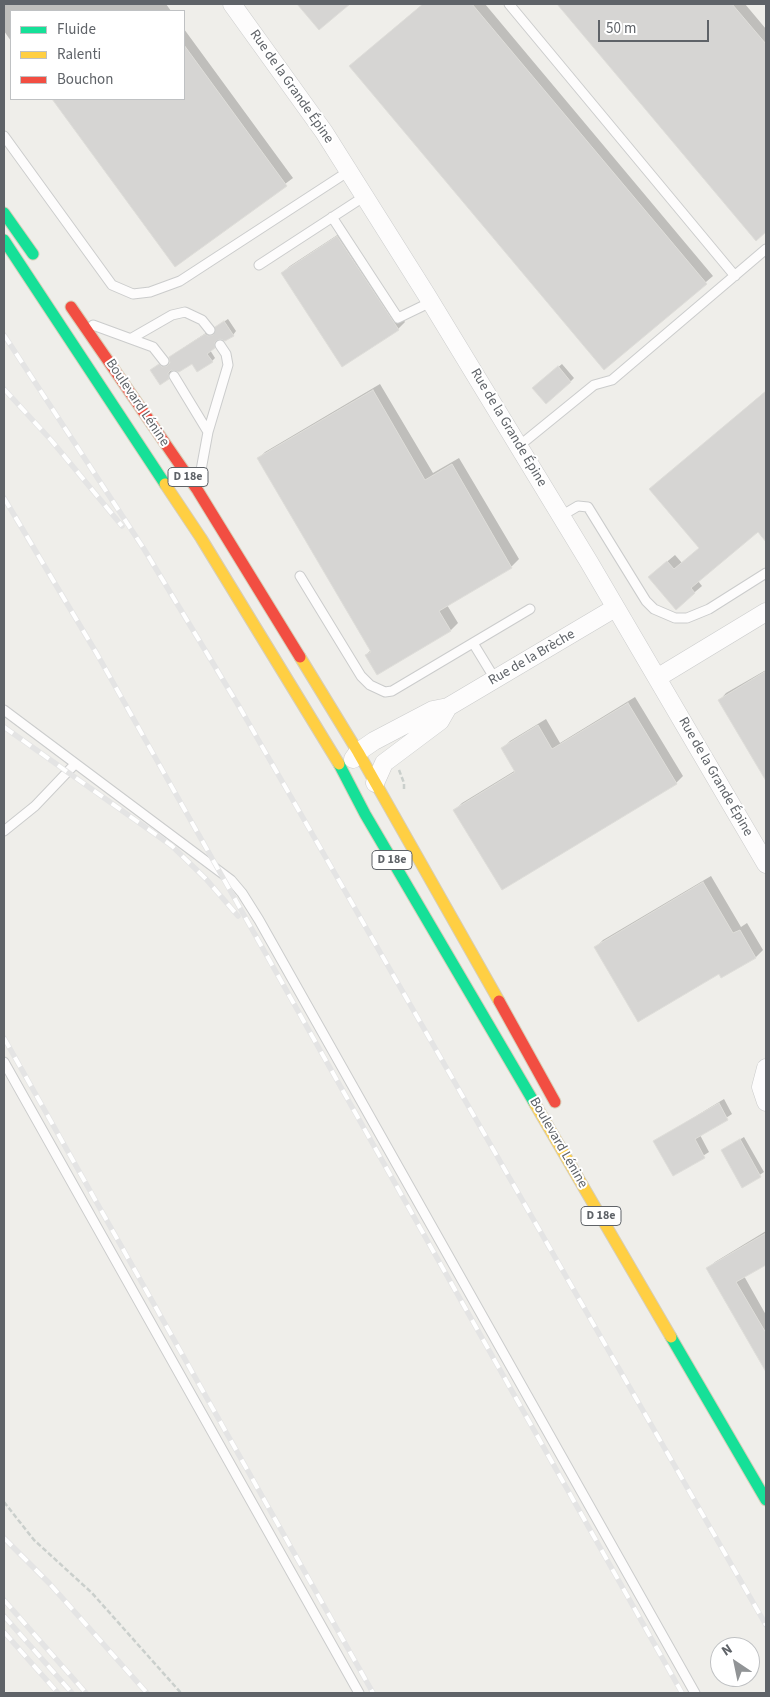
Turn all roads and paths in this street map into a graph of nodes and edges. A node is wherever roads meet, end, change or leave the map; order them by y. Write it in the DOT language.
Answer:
graph roads {
  1 [pos="232,4"];
  2 [pos="509,4"];
  3 [pos="4,136"];
  4 [pos="349,172"];
  5 [pos="365,196"];
  6 [pos="4,213"];
  7 [pos="332,217"];
  8 [pos="4,240"];
  9 [pos="766,249"];
  10 [pos="259,265"];
  11 [pos="42,267"];
  12 [pos="735,276"];
  13 [pos="64,298"];
  14 [pos="431,302"];
  15 [pos="81,321"];
  16 [pos="210,330"];
  17 [pos="132,338"];
  18 [pos="220,345"];
  19 [pos="164,361"];
  20 [pos="174,376"];
  21 [pos="208,432"];
  22 [pos="519,446"];
  23 [pos="198,492"];
  24 [pos="561,516"];
  25 [pos="766,573"];
  26 [pos="300,576"];
  27 [pos="615,608"];
  28 [pos="530,609"];
  29 [pos="766,612"];
  30 [pos="473,643"];
  31 [pos="657,678"];
  32 [pos="495,679"];
  33 [pos="448,707"];
  34 [pos="4,710"];
  35 [pos="332,751"];
  36 [pos="358,760"];
  37 [pos="384,763"];
  38 [pos="75,764"];
  39 [pos="376,783"];
  40 [pos="350,786"];
  41 [pos="4,831"];
  42 [pos="766,864"];
  43 [pos="4,1062"];
  44 [pos="766,1068"];
  45 [pos="766,1102"];
  46 [pos="559,1109"];
  47 [pos="766,1500"];
  48 [pos="4,1502"];
  49 [pos="181,1693"];
  50 [pos="360,1693"];
  51 [pos="695,1693"];
  1 -- 4 [label="street, Rue de la Grande Épine"];
  2 -- 12 [label="lane"];
  3 -- 4 [label="lane"];
  4 -- 5 [label="street, Rue de la Grande Épine"];
  5 -- 7 [label="lane"];
  5 -- 14 [label="street, Rue de la Grande Épine"];
  6 -- 11 [label="main road"];
  7 -- 10 [label="lane"];
  7 -- 14 [label="lane"];
  8 -- 35 [label="main road, Boulevard Lénine / D 18e"];
  9 -- 12 [label="lane"];
  12 -- 22 [label="lane"];
  13 -- 15 [label="main road, Boulevard Lénine / D 18e"];
  14 -- 22 [label="street, Rue de la Grande Épine"];
  15 -- 17 [label="lane"];
  15 -- 23 [label="main road, Boulevard Lénine / D 18e"];
  16 -- 17 [label="lane"];
  17 -- 19 [label="lane"];
  18 -- 21 [label="lane"];
  20 -- 21 [label="lane"];
  21 -- 23 [label="lane"];
  22 -- 24 [label="street, Rue de la Grande Épine"];
  23 -- 36 [label="main road, Boulevard Lénine / D 18e"];
  24 -- 25 [label="lane"];
  24 -- 27 [label="street, Rue de la Grande Épine"];
  26 -- 30 [label="lane"];
  27 -- 31 [label="street, Rue de la Grande Épine"];
  27 -- 32 [label="street, Rue de la Brèche"];
  28 -- 30 [label="lane"];
  29 -- 31 [label="street"];
  30 -- 32 [label="lane"];
  31 -- 42 [label="street, Rue de la Grande Épine"];
  32 -- 33 [label="street, Rue de la Brèche"];
  33 -- 36 [label="street, Rue de la Brèche"];
  33 -- 37 [label="street, Rue de la Brèche"];
  34 -- 38 [label="lane"];
  35 -- 36 [label="street, Boulevard Lénine / D 18e"];
  35 -- 40 [label="main road, Boulevard Lénine / D 18e"];
  36 -- 37 [label="street"];
  36 -- 39 [label="main road, Boulevard Lénine / D 18e"];
  36 -- 40 [label="street"];
  37 -- 39 [label="street"];
  38 -- 41 [label="lane"];
  38 -- 51 [label="lane"];
  39 -- 46 [label="main road, Boulevard Lénine / D 18e"];
  40 -- 47 [label="main road, Boulevard Lénine / D 18e"];
  43 -- 50 [label="lane"];
  44 -- 45 [label="street"];
  48 -- 49 [label="path"];
}
